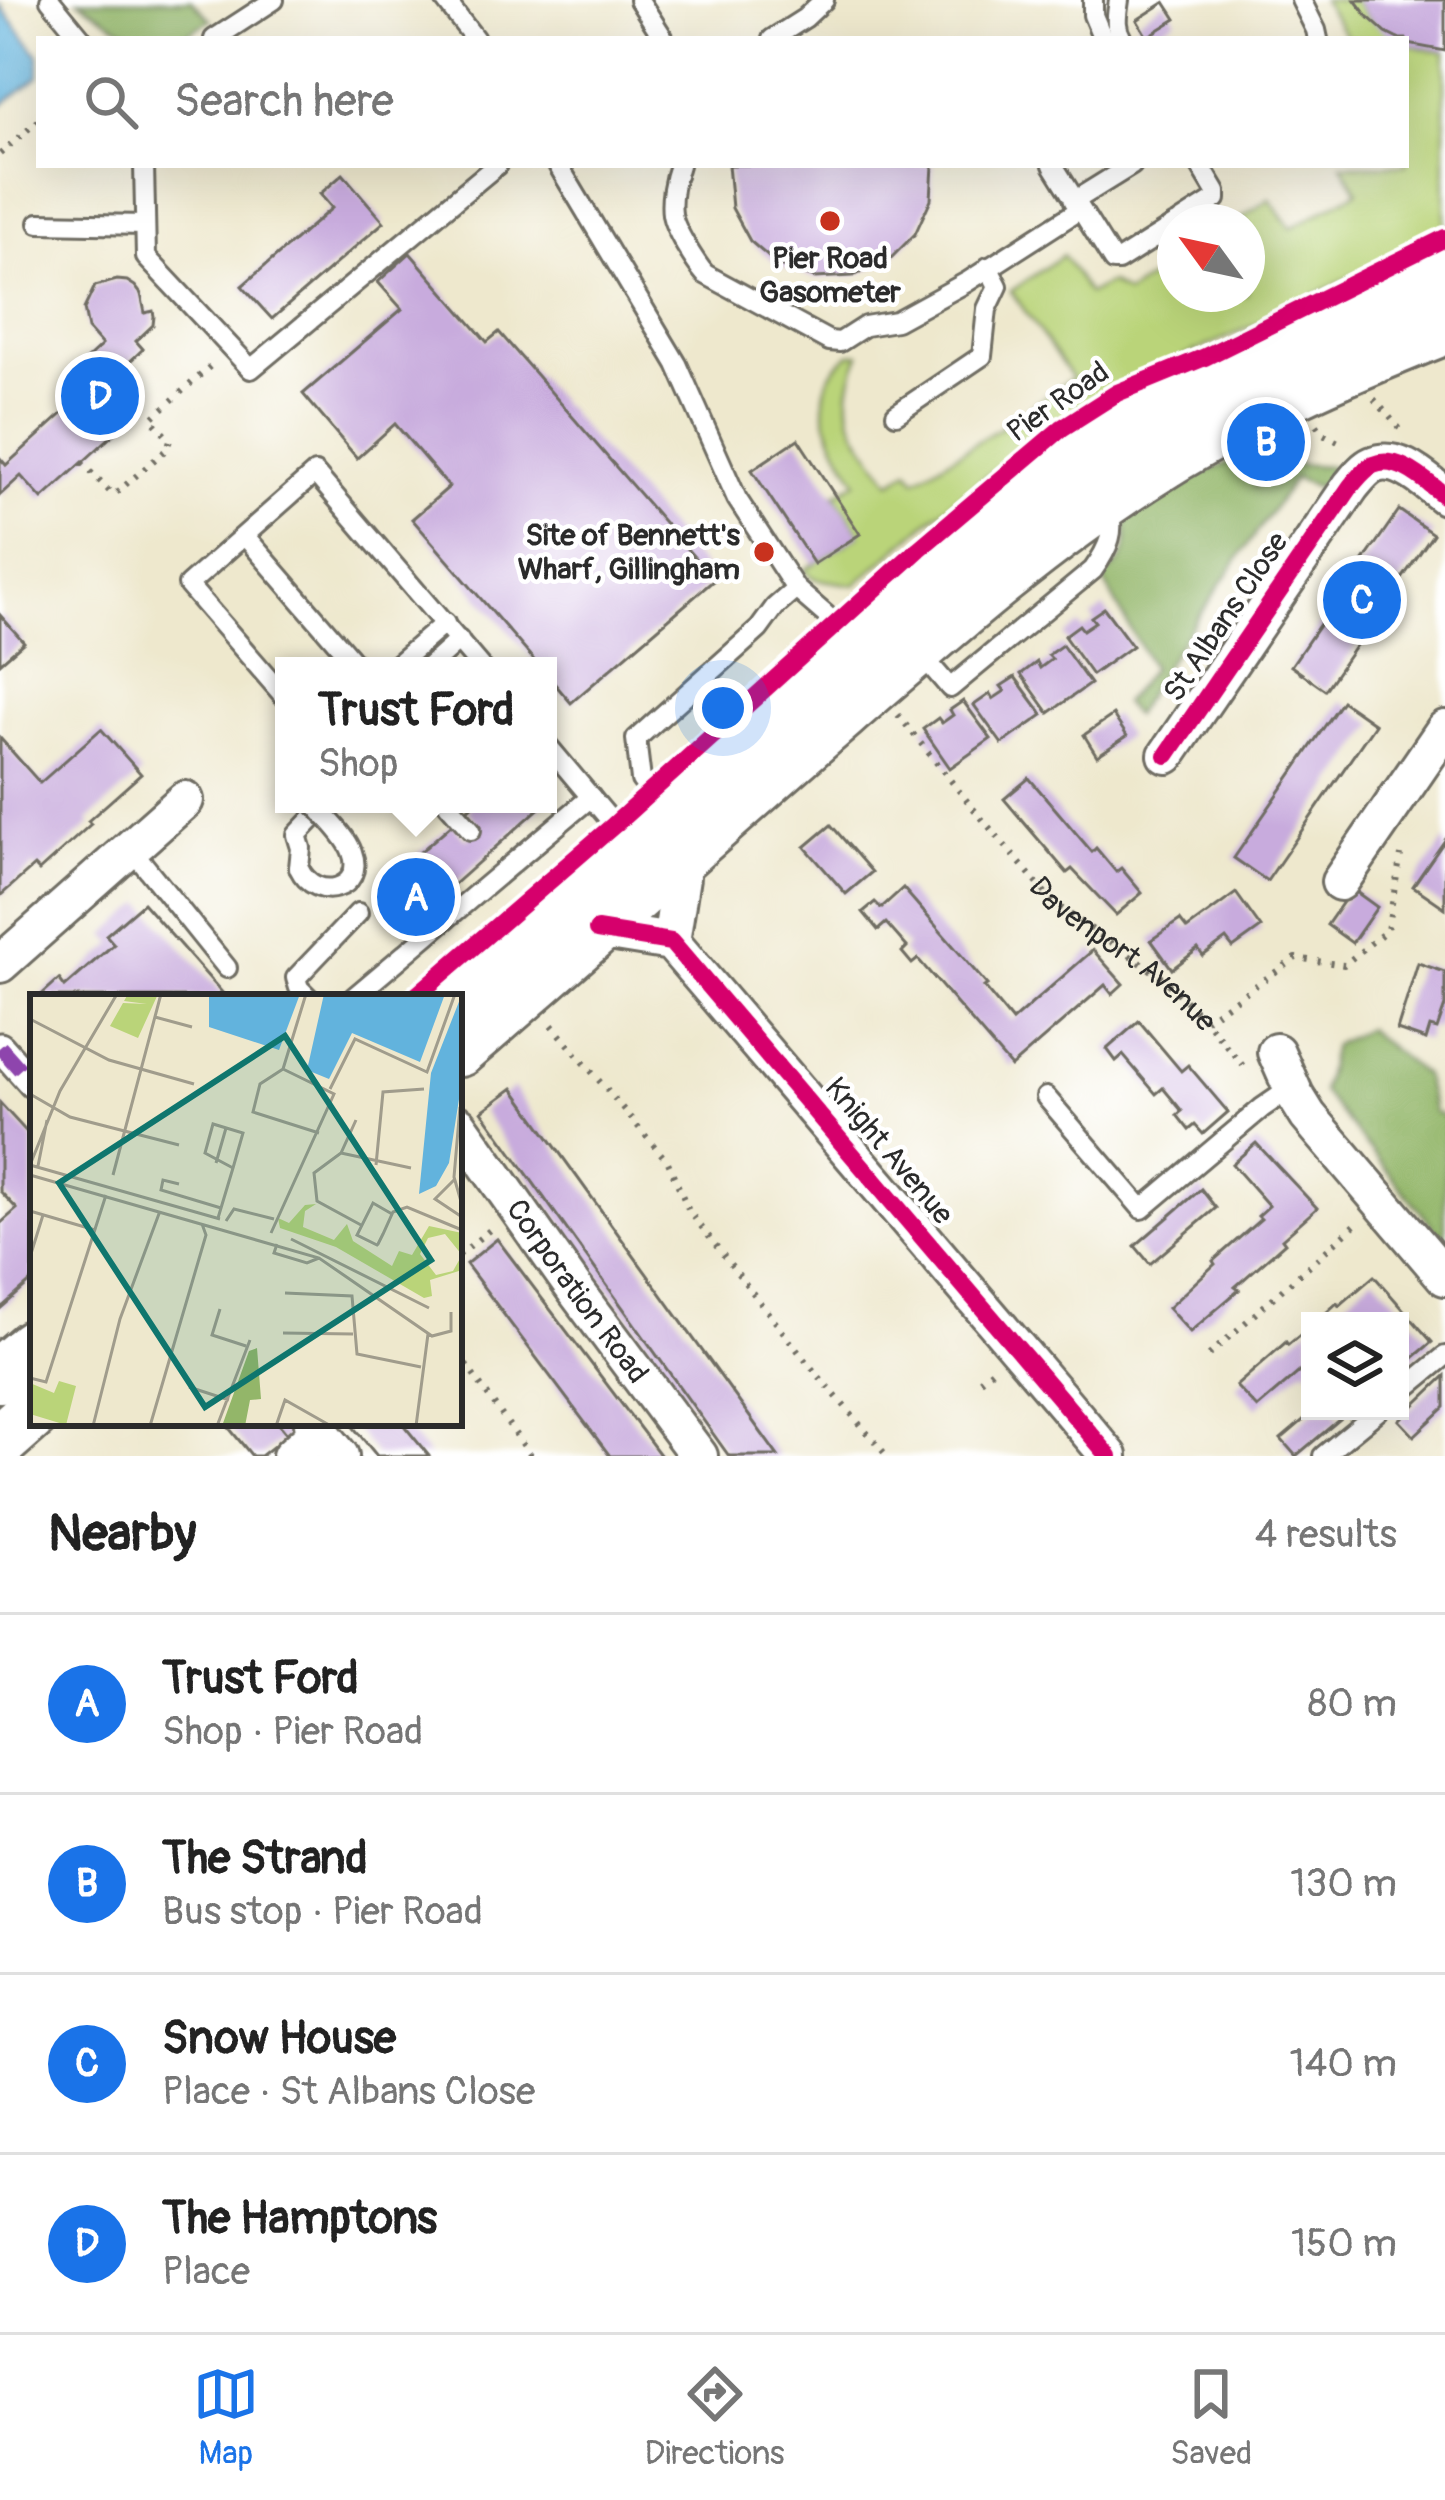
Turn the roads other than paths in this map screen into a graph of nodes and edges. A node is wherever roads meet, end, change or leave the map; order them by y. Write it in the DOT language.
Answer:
graph roads {
  1 [pos="50,0"];
  2 [pos="274,0"];
  3 [pos="445,0"];
  4 [pos="639,0"];
  5 [pos="824,0"];
  6 [pos="1093,0"];
  7 [pos="1119,0"];
  8 [pos="1301,0"];
  9 [pos="80,36"];
  10 [pos="219,36"];
  11 [pos="473,36"];
  12 [pos="662,36"];
  13 [pos="777,36"];
  14 [pos="1102,36"];
  15 [pos="1120,36"];
  16 [pos="1317,36"];
  17 [pos="144,168"];
  18 [pos="493,168"];
  19 [pos="559,168"];
  20 [pos="678,168"];
  21 [pos="1055,168"];
  22 [pos="1128,168"];
  23 [pos="1202,168"];
  24 [pos="1208,204"];
  25 [pos="1077,206"];
  26 [pos="39,224"];
  27 [pos="145,225"];
  28 [pos="1157,237"];
  29 [pos="988,267"];
  30 [pos="1445,271"];
  31 [pos="1445,327"];
  32 [pos="896,414"];
  33 [pos="1445,496"];
  34 [pos="244,536"];
  35 [pos="796,589"];
  36 [pos="445,623"];
  37 [pos="459,640"];
  38 [pos="851,645"];
  39 [pos="349,657"];
  40 [pos="405,657"];
  41 [pos="440,657"];
  42 [pos="473,657"];
  43 [pos="275,686"];
  44 [pos="1445,729"];
  45 [pos="1168,755"];
  46 [pos="557,757"];
  47 [pos="591,797"];
  48 [pos="185,800"];
  49 [pos="317,813"];
  50 [pos="325,813"];
  51 [pos="456,813"];
  52 [pos="471,830"];
  53 [pos="654,838"];
  54 [pos="132,850"];
  55 [pos="1340,882"];
  56 [pos="358,913"];
  57 [pos="598,930"];
  58 [pos="671,942"];
  59 [pos="0,964"];
  60 [pos="227,968"];
  61 [pos="305,994"];
  62 [pos="358,994"];
  63 [pos="455,994"];
  64 [pos="462,1046"];
  65 [pos="0,1047"];
  66 [pos="1276,1052"];
  67 [pos="30,1081"];
  68 [pos="1282,1095"];
  69 [pos="1046,1097"];
  70 [pos="462,1129"];
  71 [pos="1445,1277"];
  72 [pos="30,1350"];
  73 [pos="1445,1356"];
  74 [pos="0,1375"];
  75 [pos="1409,1386"];
  76 [pos="30,1415"];
  77 [pos="1367,1420"];
  78 [pos="324,1437"];
  79 [pos="0,1441"];
  80 [pos="291,1456"];
  81 [pos="699,1456"];
  82 [pos="1109,1456"];
  83 [pos="1323,1456"];
  1 -- 9 [label="lane"];
  2 -- 10 [label="lane"];
  3 -- 11 [label="lane"];
  4 -- 12 [label="lane"];
  5 -- 13 [label="lane"];
  6 -- 14 [label="lane"];
  7 -- 15 [label="lane"];
  8 -- 16 [label="lane"];
  17 -- 27 [label="lane"];
  18 -- 27 [label="lane"];
  19 -- 35 [label="lane"];
  20 -- 29 [label="lane"];
  21 -- 25 [label="lane"];
  22 -- 25 [label="lane"];
  23 -- 24 [label="lane"];
  25 -- 28 [label="lane"];
  25 -- 29 [label="lane"];
  26 -- 27 [label="lane"];
  29 -- 32 [label="lane"];
  30 -- 38 [label="main road"];
  31 -- 53 [label="main road"];
  33 -- 45 [label="street, St Albans Close"];
  34 -- 36 [label="lane"];
  34 -- 39 [label="lane"];
  34 -- 43 [label="lane"];
  35 -- 38 [label="lane"];
  35 -- 53 [label="lane"];
  36 -- 37 [label="lane"];
  36 -- 40 [label="lane"];
  37 -- 41 [label="lane"];
  37 -- 42 [label="lane"];
  38 -- 53 [label="main road"];
  44 -- 55 [label="street"];
  46 -- 47 [label="lane"];
  47 -- 53 [label="lane"];
  47 -- 62 [label="lane"];
  48 -- 54 [label="street"];
  49 -- 50 [label="lane, bridge"];
  51 -- 52 [label="lane"];
  53 -- 57 [label="main road"];
  53 -- 58 [label="street"];
  53 -- 63 [label="main road"];
  54 -- 59 [label="street"];
  54 -- 60 [label="lane"];
  56 -- 61 [label="lane"];
  57 -- 58 [label="street"];
  57 -- 64 [label="main road"];
  58 -- 82 [label="street, Knight Avenue"];
  65 -- 67 [label="street"];
  66 -- 68 [label="street"];
  68 -- 69 [label="lane"];
  68 -- 71 [label="street"];
  70 -- 81 [label="street, Corporation Road"];
  72 -- 74 [label="main road"];
  73 -- 75 [label="lane"];
  76 -- 79 [label="main road"];
  77 -- 83 [label="lane"];
  78 -- 80 [label="street"];
}
